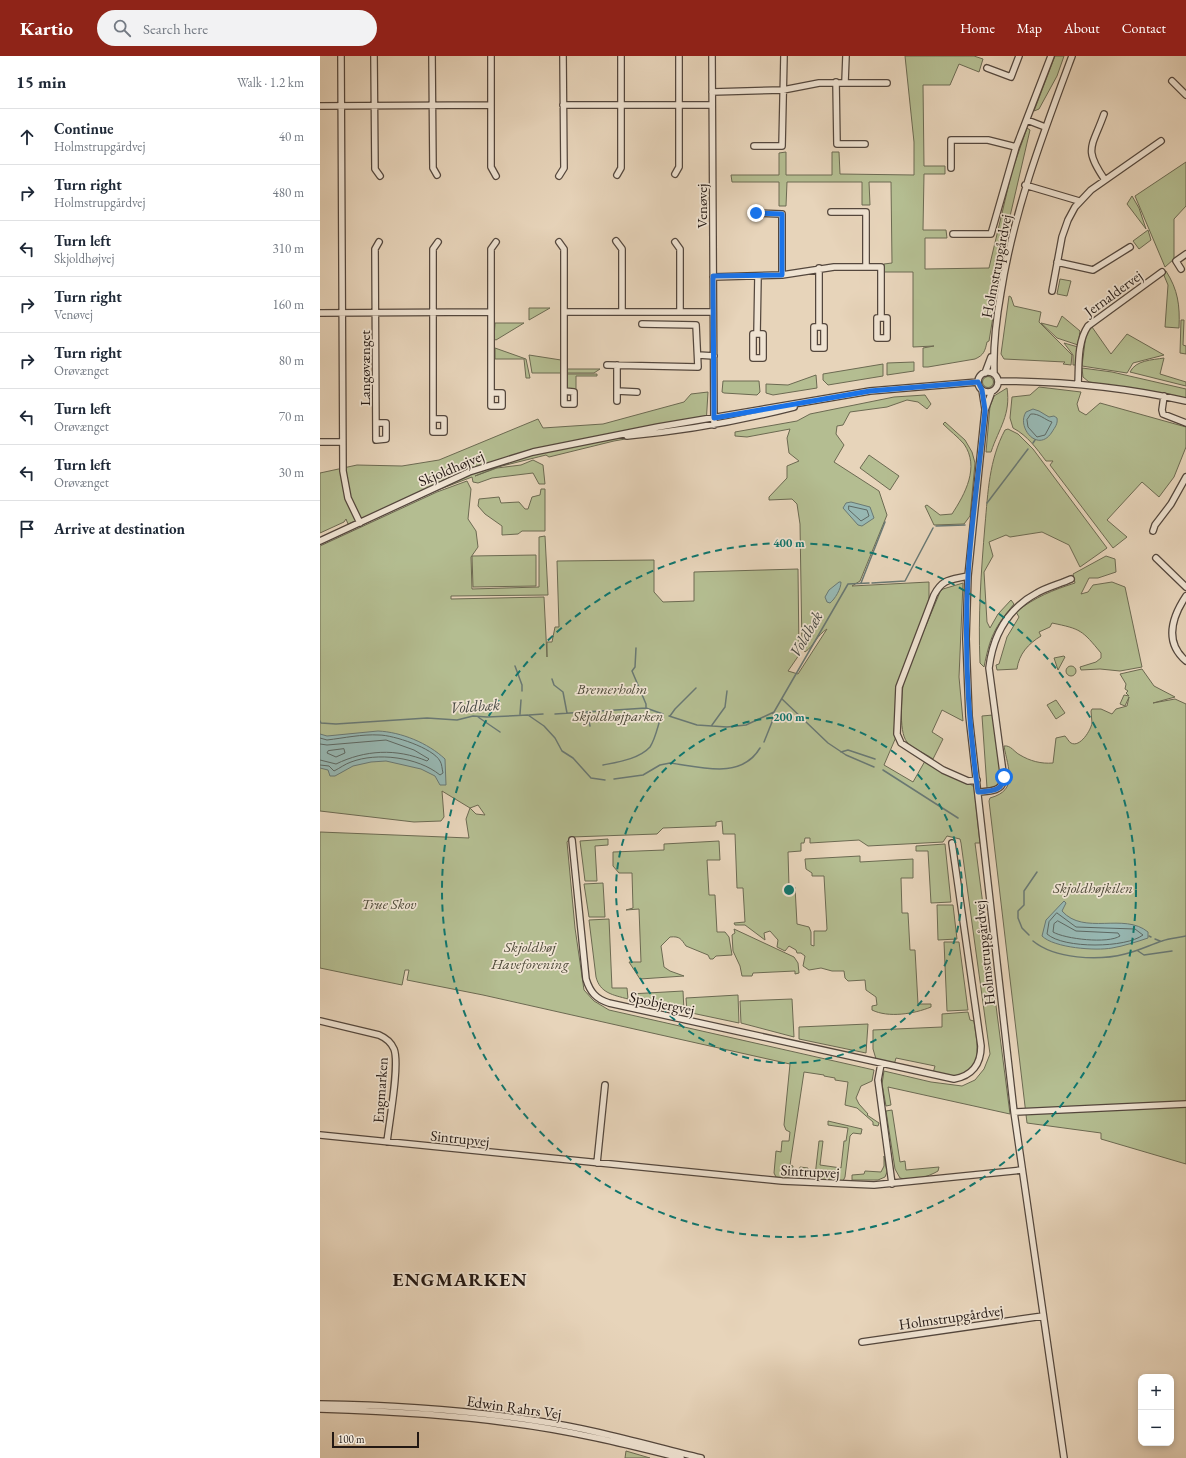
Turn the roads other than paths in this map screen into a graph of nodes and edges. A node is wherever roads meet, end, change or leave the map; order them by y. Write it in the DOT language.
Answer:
graph roads {
  1 [pos="341,56"];
  2 [pos="374,56"];
  3 [pos="432,56"];
  4 [pos="491,56"];
  5 [pos="563,56"];
  6 [pos="621,56"];
  7 [pos="679,56"];
  8 [pos="712,56"];
  9 [pos="784,56"];
  10 [pos="846,56"];
  11 [pos="1019,56"];
  12 [pos="1051,56"];
  13 [pos="1072,56"];
  14 [pos="987,68"];
  15 [pos="1172,81"];
  16 [pos="836,82"];
  17 [pos="845,82"];
  18 [pos="887,83"];
  19 [pos="783,90"];
  20 [pos="712,92"];
  21 [pos="1186,95"];
  22 [pos="374,105"];
  23 [pos="432,105"];
  24 [pos="491,105"];
  25 [pos="563,105"];
  26 [pos="621,105"];
  27 [pos="679,105"];
  28 [pos="712,105"];
  29 [pos="320,106"];
  30 [pos="341,106"];
  31 [pos="1104,114"];
  32 [pos="1026,120"];
  33 [pos="1045,127"];
  34 [pos="1160,141"];
  35 [pos="865,144"];
  36 [pos="754,146"];
  37 [pos="1016,147"];
  38 [pos="951,168"];
  39 [pos="675,174"];
  40 [pos="437,175"];
  41 [pos="617,175"];
  42 [pos="380,176"];
  43 [pos="496,176"];
  44 [pos="559,176"];
  45 [pos="1105,180"];
  46 [pos="1025,185"];
  47 [pos="1079,201"];
  48 [pos="831,212"];
  49 [pos="756,213"];
  50 [pos="953,234"];
  51 [pos="616,241"];
  52 [pos="379,242"];
  53 [pos="438,242"];
  54 [pos="496,242"];
  55 [pos="559,242"];
  56 [pos="675,242"];
  57 [pos="1130,247"];
  58 [pos="1186,254"];
  59 [pos="1057,262"];
  60 [pos="866,267"];
  61 [pos="819,268"];
  62 [pos="1180,269"];
  63 [pos="1162,272"];
  64 [pos="782,275"];
  65 [pos="713,276"];
  66 [pos="758,276"];
  67 [pos="1052,291"];
  68 [pos="433,312"];
  69 [pos="491,312"];
  70 [pos="564,312"];
  71 [pos="622,312"];
  72 [pos="680,312"];
  73 [pos="713,312"];
  74 [pos="320,313"];
  75 [pos="341,313"];
  76 [pos="375,313"];
  77 [pos="881,318"];
  78 [pos="642,324"];
  79 [pos="819,327"];
  80 [pos="757,334"];
  81 [pos="993,353"];
  82 [pos="698,355"];
  83 [pos="714,356"];
  84 [pos="607,365"];
  85 [pos="617,365"];
  86 [pos="986,373"];
  87 [pos="994,374"];
  88 [pos="998,381"];
  89 [pos="978,382"];
  90 [pos="1078,384"];
  91 [pos="982,390"];
  92 [pos="564,391"];
  93 [pos="617,391"];
  94 [pos="992,391"];
  95 [pos="637,392"];
  96 [pos="492,393"];
  97 [pos="1164,396"];
  98 [pos="825,399"];
  99 [pos="617,401"];
  100 [pos="1186,401"];
  101 [pos="985,410"];
  102 [pos="714,418"];
  103 [pos="433,419"];
  104 [pos="376,423"];
  105 [pos="1186,423"];
  106 [pos="714,424"];
  107 [pos="598,439"];
  108 [pos="320,442"];
  109 [pos="342,442"];
  110 [pos="1186,477"];
  111 [pos="360,523"];
  112 [pos="1153,531"];
  113 [pos="320,541"];
  114 [pos="1156,558"];
  115 [pos="968,576"];
  116 [pos="1071,579"];
  117 [pos="1186,587"];
  118 [pos="1186,596"];
  119 [pos="1186,661"];
  120 [pos="976,780"];
  121 [pos="978,792"];
  122 [pos="572,840"];
  123 [pos="952,843"];
  124 [pos="320,1021"];
  125 [pos="881,1064"];
  126 [pos="605,1085"];
  127 [pos="1186,1104"];
  128 [pos="1014,1112"];
  129 [pos="320,1135"];
  130 [pos="387,1142"];
  131 [pos="597,1163"];
  132 [pos="1022,1170"];
  133 [pos="892,1184"];
  134 [pos="1043,1316"];
  135 [pos="862,1342"];
  136 [pos="320,1404"];
  137 [pos="320,1409"];
  138 [pos="681,1458"];
  139 [pos="701,1458"];
  140 [pos="1064,1458"];
  1 -- 30 [label="street"];
  2 -- 22 [label="street"];
  3 -- 23 [label="street"];
  4 -- 24 [label="street"];
  5 -- 25 [label="street"];
  6 -- 26 [label="street"];
  7 -- 27 [label="street"];
  8 -- 20 [label="street, Venøvej"];
  9 -- 19 [label="street"];
  10 -- 17 [label="street"];
  11 -- 14 [label="street"];
  12 -- 32 [label="street"];
  13 -- 33 [label="street, Holmstrupgårdvej"];
  15 -- 21 [label="street"];
  16 -- 17 [label="street"];
  16 -- 19 [label="street"];
  16 -- 35 [label="street"];
  17 -- 18 [label="street"];
  19 -- 20 [label="street"];
  19 -- 36 [label="street"];
  20 -- 28 [label="street, Venøvej"];
  22 -- 23 [label="street"];
  22 -- 30 [label="street"];
  22 -- 42 [label="street"];
  23 -- 24 [label="street"];
  23 -- 40 [label="street"];
  24 -- 43 [label="street"];
  25 -- 26 [label="street"];
  25 -- 44 [label="street"];
  26 -- 27 [label="street"];
  26 -- 41 [label="street"];
  27 -- 28 [label="street"];
  27 -- 39 [label="street"];
  28 -- 65 [label="street, Venøvej"];
  29 -- 30 [label="street"];
  30 -- 75 [label="street"];
  31 -- 45 [label="street"];
  32 -- 33 [label="street"];
  32 -- 37 [label="street"];
  33 -- 46 [label="street, Holmstrupgårdvej"];
  34 -- 45 [label="street"];
  37 -- 38 [label="street"];
  37 -- 50 [label="street"];
  45 -- 47 [label="street"];
  46 -- 47 [label="street"];
  46 -- 81 [label="street, Holmstrupgårdvej"];
  47 -- 59 [label="street"];
  48 -- 60 [label="street"];
  49 -- 64 [label="street"];
  51 -- 71 [label="street"];
  52 -- 76 [label="street, Langøvænget"];
  53 -- 68 [label="street"];
  54 -- 69 [label="street"];
  55 -- 70 [label="street"];
  56 -- 72 [label="street"];
  57 -- 59 [label="street"];
  58 -- 62 [label="street"];
  59 -- 67 [label="street"];
  60 -- 61 [label="street"];
  60 -- 77 [label="street"];
  61 -- 64 [label="street"];
  61 -- 79 [label="street"];
  63 -- 90 [label="street, Jernaldervej"];
  64 -- 66 [label="street"];
  65 -- 66 [label="street"];
  65 -- 73 [label="street, Venøvej"];
  66 -- 80 [label="street"];
  68 -- 69 [label="street, Langøvænget"];
  68 -- 76 [label="street, Langøvænget"];
  68 -- 103 [label="street"];
  69 -- 96 [label="street"];
  70 -- 71 [label="street"];
  70 -- 92 [label="street"];
  71 -- 72 [label="street"];
  72 -- 73 [label="street"];
  73 -- 83 [label="street, Venøvej"];
  74 -- 75 [label="street, Langøvænget"];
  75 -- 76 [label="street, Langøvænget"];
  75 -- 109 [label="street"];
  76 -- 104 [label="street, Langøvænget"];
  78 -- 82 [label="street"];
  81 -- 86 [label="street, Holmstrupgårdvej"];
  81 -- 87 [label="street, Holmstrupgårdvej"];
  82 -- 83 [label="street"];
  82 -- 85 [label="street"];
  83 -- 102 [label="street, Venøvej"];
  84 -- 85 [label="street"];
  85 -- 93 [label="street"];
  86 -- 87 [label="street"];
  86 -- 89 [label="street"];
  87 -- 88 [label="street"];
  88 -- 90 [label="street"];
  88 -- 94 [label="street"];
  89 -- 91 [label="street"];
  89 -- 98 [label="street, Skjoldhøjvej"];
  90 -- 97 [label="street"];
  91 -- 94 [label="street"];
  91 -- 101 [label="street, Holmstrupgårdvej"];
  93 -- 95 [label="street"];
  93 -- 99 [label="street"];
  94 -- 101 [label="street, Holmstrupgårdvej"];
  97 -- 100 [label="street"];
  97 -- 105 [label="street"];
  98 -- 102 [label="street, Skjoldhøjvej"];
  98 -- 106 [label="street, Skjoldhøjvej"];
  101 -- 115 [label="street, Holmstrupgårdvej"];
  102 -- 106 [label="street, Venøvej"];
  102 -- 107 [label="street, Skjoldhøjvej"];
  106 -- 107 [label="street, Skjoldhøjvej"];
  107 -- 111 [label="street, Skjoldhøjvej"];
  108 -- 109 [label="street"];
  109 -- 111 [label="street"];
  110 -- 112 [label="street"];
  111 -- 113 [label="street, Skjoldhøjvej"];
  114 -- 117 [label="street"];
  115 -- 120 [label="street, Holmstrupgårdvej"];
  115 -- 120 [label="street"];
  116 -- 121 [label="street"];
  118 -- 119 [label="street"];
  120 -- 121 [label="street, Holmstrupgårdvej"];
  121 -- 128 [label="street, Holmstrupgårdvej"];
  122 -- 125 [label="street, Spobjergvej"];
  123 -- 125 [label="street, Spobjergvej"];
  124 -- 130 [label="street, Engmarken"];
  125 -- 133 [label="street"];
  126 -- 131 [label="street"];
  127 -- 128 [label="street"];
  128 -- 132 [label="street, Holmstrupgårdvej"];
  129 -- 130 [label="street, Sintrupvej"];
  130 -- 131 [label="street, Sintrupvej"];
  131 -- 133 [label="street, Sintrupvej"];
  132 -- 133 [label="street, Sintrupvej"];
  132 -- 134 [label="street, Holmstrupgårdvej"];
  134 -- 135 [label="street, Holmstrupgårdvej"];
  134 -- 140 [label="street, Holmstrupgårdvej"];
  136 -- 139 [label="street, Edwin Rahrs Vej"];
  137 -- 138 [label="street, Edwin Rahrs Vej"];
}
